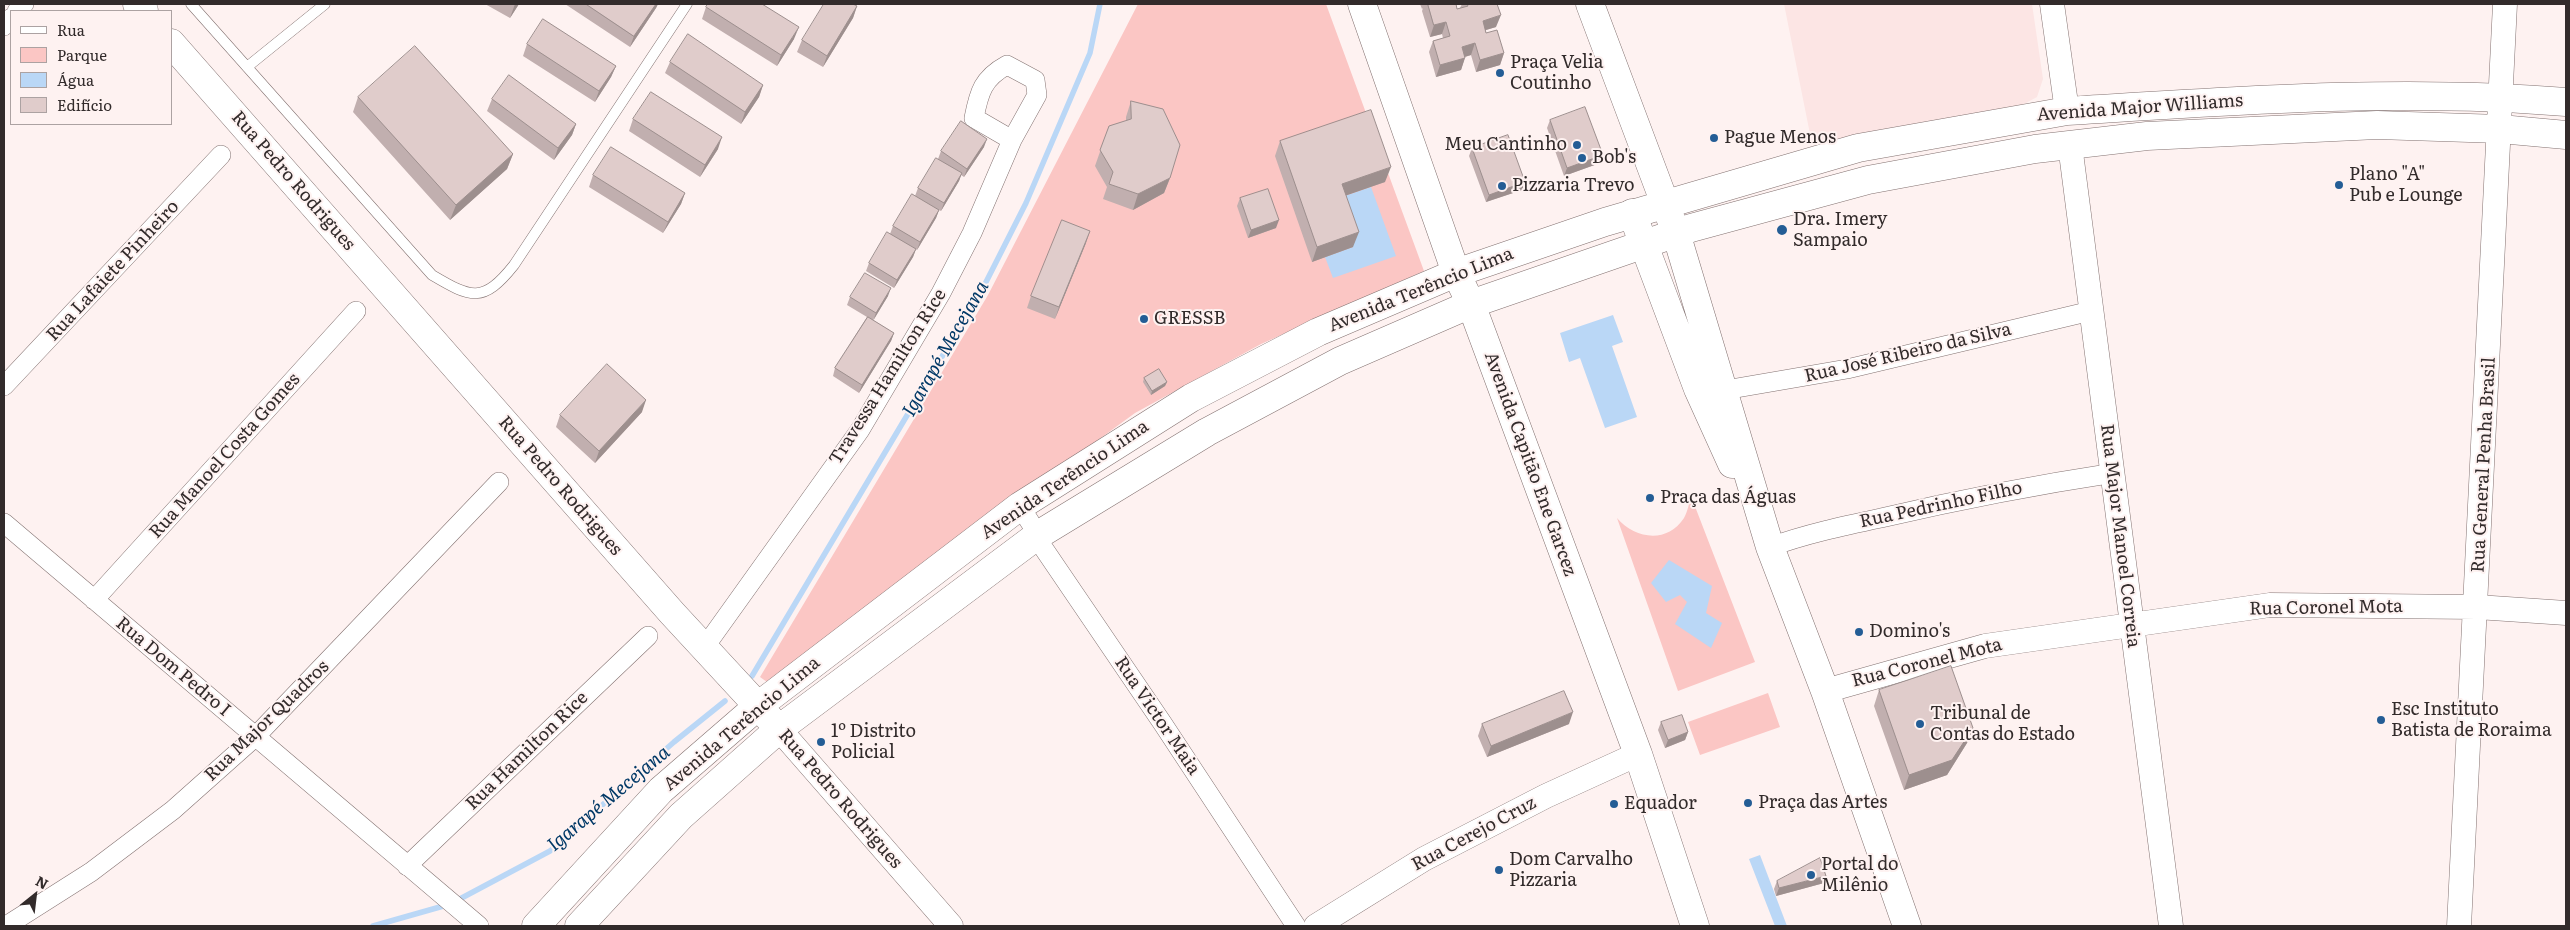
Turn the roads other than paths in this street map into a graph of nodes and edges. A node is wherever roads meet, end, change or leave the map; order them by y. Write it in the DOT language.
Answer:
graph roads {
  1 [pos="191,4"];
  2 [pos="325,4"];
  3 [pos="687,4"];
  4 [pos="1362,4"];
  5 [pos="1590,4"];
  6 [pos="2052,4"];
  7 [pos="2505,4"];
  8 [pos="172,44"];
  9 [pos="247,67"];
  10 [pos="2502,97"];
  11 [pos="2566,102"];
  12 [pos="2067,111"];
  13 [pos="2500,129"];
  14 [pos="2566,135"];
  15 [pos="1012,140"];
  16 [pos="2070,145"];
  17 [pos="221,155"];
  18 [pos="1665,203"];
  19 [pos="1632,213"];
  20 [pos="1676,233"];
  21 [pos="1644,244"];
  22 [pos="1456,273"];
  23 [pos="1471,304"];
  24 [pos="356,311"];
  25 [pos="2091,311"];
  26 [pos="4,386"];
  27 [pos="1725,390"];
  28 [pos="2114,473"];
  29 [pos="499,482"];
  30 [pos="1020,506"];
  31 [pos="4,524"];
  32 [pos="1038,535"];
  33 [pos="1770,547"];
  34 [pos="94,600"];
  35 [pos="2477,607"];
  36 [pos="2566,613"];
  37 [pos="2131,624"];
  38 [pos="648,636"];
  39 [pos="708,652"];
  40 [pos="1825,690"];
  41 [pos="756,703"];
  42 [pos="779,729"];
  43 [pos="255,737"];
  44 [pos="1638,754"];
  45 [pos="407,866"];
  46 [pos="475,923"];
  47 [pos="6,926"];
  48 [pos="536,926"];
  49 [pos="579,926"];
  50 [pos="951,926"];
  51 [pos="1296,926"];
  52 [pos="1316,926"];
  53 [pos="1695,926"];
  54 [pos="1907,926"];
  55 [pos="2171,926"];
  56 [pos="2459,926"];
  1 -- 9 [label="lane"];
  2 -- 9 [label="lane"];
  3 -- 9 [label="lane"];
  4 -- 22 [label="main road, Avenida Capitão Ene Garcez"];
  5 -- 18 [label="main road"];
  6 -- 12 [label="street"];
  7 -- 10 [label="street, Rua General Penha Brasil"];
  8 -- 39 [label="main road, Rua Pedro Rodrigues"];
  10 -- 11 [label="main road, Avenida Major Williams"];
  10 -- 12 [label="main road, Avenida Major Williams"];
  10 -- 13 [label="street, Rua General Penha Brasil"];
  12 -- 18 [label="main road, Avenida Major Williams"];
  13 -- 14 [label="main road, Avenida Major Williams"];
  13 -- 16 [label="main road, Avenida Major Williams"];
  13 -- 35 [label="street, Rua General Penha Brasil"];
  15 -- 39 [label="street, Travessa Hamilton Rice"];
  16 -- 20 [label="main road, Avenida Major Williams"];
  16 -- 25 [label="street, Rua Major Manoel Correia"];
  17 -- 26 [label="street, Rua Lafaiete Pinheiro"];
  18 -- 19 [label="main road, Avenida Terêncio Lima"];
  18 -- 20 [label="main road"];
  19 -- 21 [label="main road"];
  19 -- 22 [label="main road, Avenida Terêncio Lima"];
  20 -- 21 [label="main road, Avenida Terêncio Lima"];
  20 -- 27 [label="main road"];
  21 -- 23 [label="main road, Avenida Terêncio Lima"];
  21 -- 33 [label="main road"];
  22 -- 23 [label="main road, Avenida Capitão Ene Garcez"];
  22 -- 30 [label="main road, Avenida Terêncio Lima"];
  23 -- 32 [label="main road, Avenida Terêncio Lima"];
  23 -- 44 [label="main road, Avenida Capitão Ene Garcez"];
  24 -- 34 [label="street, Rua Manoel Costa Gomes"];
  25 -- 27 [label="street, Rua José Ribeiro da Silva"];
  25 -- 28 [label="street, Rua Major Manoel Correia"];
  27 -- 33 [label="main road"];
  28 -- 33 [label="street, Rua Pedrinho Filho"];
  28 -- 37 [label="street, Rua Major Manoel Correia"];
  29 -- 43 [label="street, Rua Major Quadros"];
  30 -- 32 [label="street, Rua Victor Maia"];
  30 -- 41 [label="main road, Avenida Terêncio Lima"];
  31 -- 34 [label="street, Rua Dom Pedro I"];
  32 -- 42 [label="main road, Avenida Terêncio Lima"];
  32 -- 51 [label="street, Rua Victor Maia"];
  33 -- 40 [label="main road"];
  34 -- 43 [label="street, Rua Dom Pedro I"];
  35 -- 36 [label="street, Rua Coronel Mota"];
  35 -- 37 [label="street, Rua Coronel Mota"];
  35 -- 56 [label="street, Rua General Penha Brasil"];
  37 -- 40 [label="street, Rua Coronel Mota"];
  37 -- 55 [label="street, Rua Major Manoel Correia"];
  38 -- 45 [label="street, Rua Hamilton Rice"];
  39 -- 41 [label="main road, Rua Pedro Rodrigues"];
  40 -- 54 [label="main road"];
  41 -- 42 [label="main road, Rua Pedro Rodrigues"];
  41 -- 48 [label="main road, Avenida Terêncio Lima"];
  42 -- 49 [label="main road, Avenida Terêncio Lima"];
  42 -- 50 [label="street, Rua Pedro Rodrigues"];
  43 -- 45 [label="street, Rua Dom Pedro I"];
  43 -- 47 [label="street, Rua Major Quadros"];
  44 -- 52 [label="street, Rua Cerejo Cruz"];
  44 -- 53 [label="main road, Avenida Capitão Ene Garcez"];
  45 -- 46 [label="street, Rua Dom Pedro I"];
}
